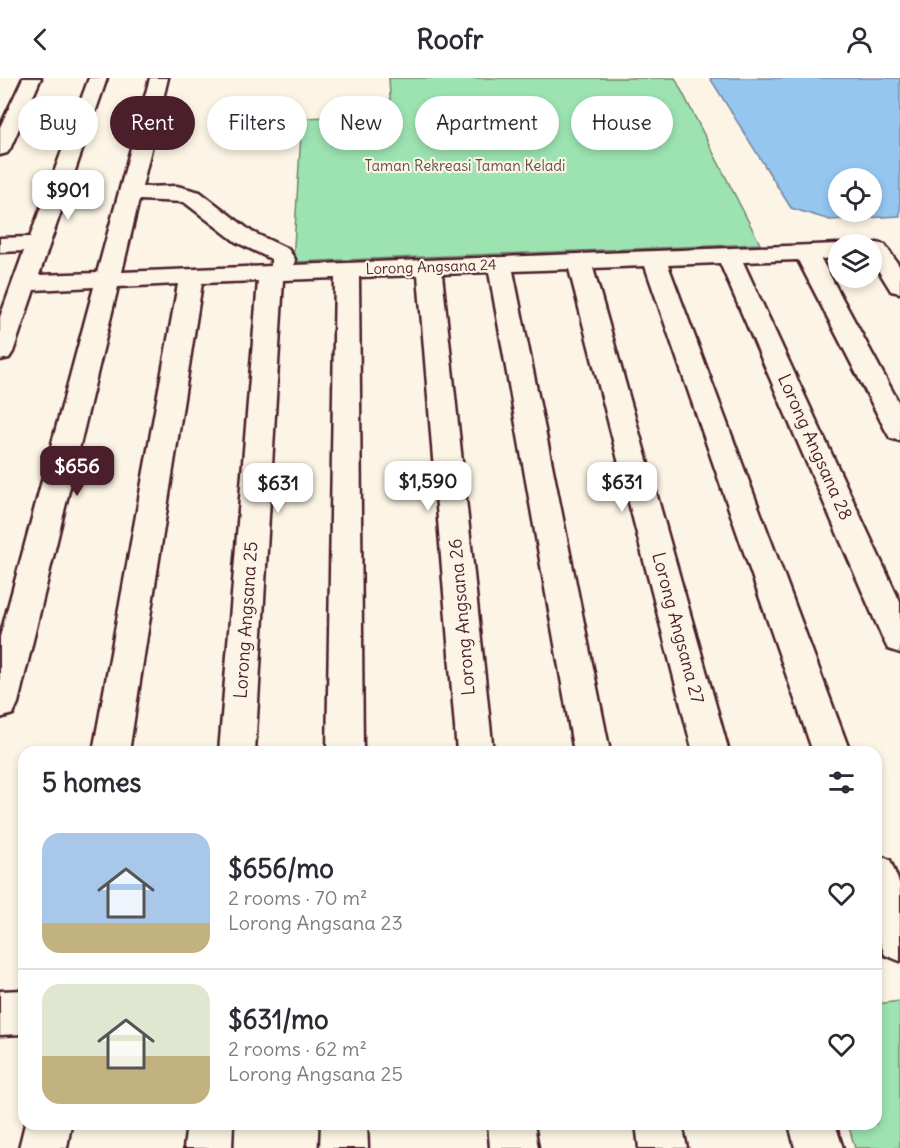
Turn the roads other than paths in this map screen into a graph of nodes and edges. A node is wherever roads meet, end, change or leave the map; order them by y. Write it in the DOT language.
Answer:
graph roads {
  1 [pos="32,78"];
  2 [pos="98,78"];
  3 [pos="159,78"];
  4 [pos="0,149"];
  5 [pos="129,194"];
  6 [pos="38,244"];
  7 [pos="0,245"];
  8 [pos="883,250"];
  9 [pos="828,251"];
  10 [pos="806,252"];
  11 [pos="729,256"];
  12 [pos="654,258"];
  13 [pos="579,261"];
  14 [pos="500,265"];
  15 [pos="429,267"];
  16 [pos="347,270"];
  17 [pos="276,273"];
  18 [pos="191,276"];
  19 [pos="108,280"];
  20 [pos="24,283"];
  21 [pos="900,286"];
  22 [pos="0,352"];
  23 [pos="900,431"];
  24 [pos="900,639"];
  25 [pos="0,703"];
  26 [pos="112,746"];
  27 [pos="237,746"];
  28 [pos="345,746"];
  29 [pos="474,746"];
  30 [pos="591,746"];
  31 [pos="709,746"];
  32 [pos="830,746"];
  33 [pos="882,891"];
  34 [pos="900,942"];
  35 [pos="882,945"];
  36 [pos="18,1012"];
  37 [pos="0,1013"];
  38 [pos="47,1130"];
  39 [pos="210,1130"];
  40 [pos="344,1130"];
  41 [pos="512,1130"];
  42 [pos="660,1130"];
  43 [pos="814,1130"];
  44 [pos="44,1148"];
  45 [pos="208,1148"];
  46 [pos="344,1148"];
  47 [pos="514,1148"];
  48 [pos="663,1148"];
  49 [pos="819,1148"];
  1 -- 4 [label="street"];
  2 -- 6 [label="street"];
  3 -- 5 [label="street"];
  5 -- 17 [label="street"];
  5 -- 19 [label="street"];
  6 -- 7 [label="street"];
  6 -- 20 [label="street"];
  8 -- 21 [label="street"];
  9 -- 10 [label="street, Lorong Angsana 24"];
  10 -- 11 [label="street, Lorong Angsana 24"];
  10 -- 23 [label="street"];
  11 -- 12 [label="street, Lorong Angsana 24"];
  11 -- 24 [label="street, Lorong Angsana 28"];
  12 -- 13 [label="street, Lorong Angsana 24"];
  12 -- 32 [label="street"];
  13 -- 14 [label="street, Lorong Angsana 24"];
  13 -- 31 [label="street, Lorong Angsana 27"];
  14 -- 15 [label="street, Lorong Angsana 24"];
  14 -- 30 [label="street"];
  15 -- 16 [label="street, Lorong Angsana 24"];
  15 -- 29 [label="street, Lorong Angsana 26"];
  16 -- 17 [label="street, Lorong Angsana 24"];
  16 -- 28 [label="street"];
  17 -- 18 [label="street, Lorong Angsana 24"];
  17 -- 27 [label="street, Lorong Angsana 25"];
  18 -- 19 [label="street, Lorong Angsana 24"];
  18 -- 26 [label="street"];
  19 -- 20 [label="street, Lorong Angsana 24"];
  19 -- 25 [label="street"];
  20 -- 22 [label="street"];
  33 -- 34 [label="street"];
  34 -- 35 [label="street"];
  36 -- 37 [label="street"];
  38 -- 44 [label="street"];
  39 -- 45 [label="street"];
  40 -- 46 [label="street"];
  41 -- 47 [label="street"];
  42 -- 48 [label="street"];
  43 -- 49 [label="street"];
}
